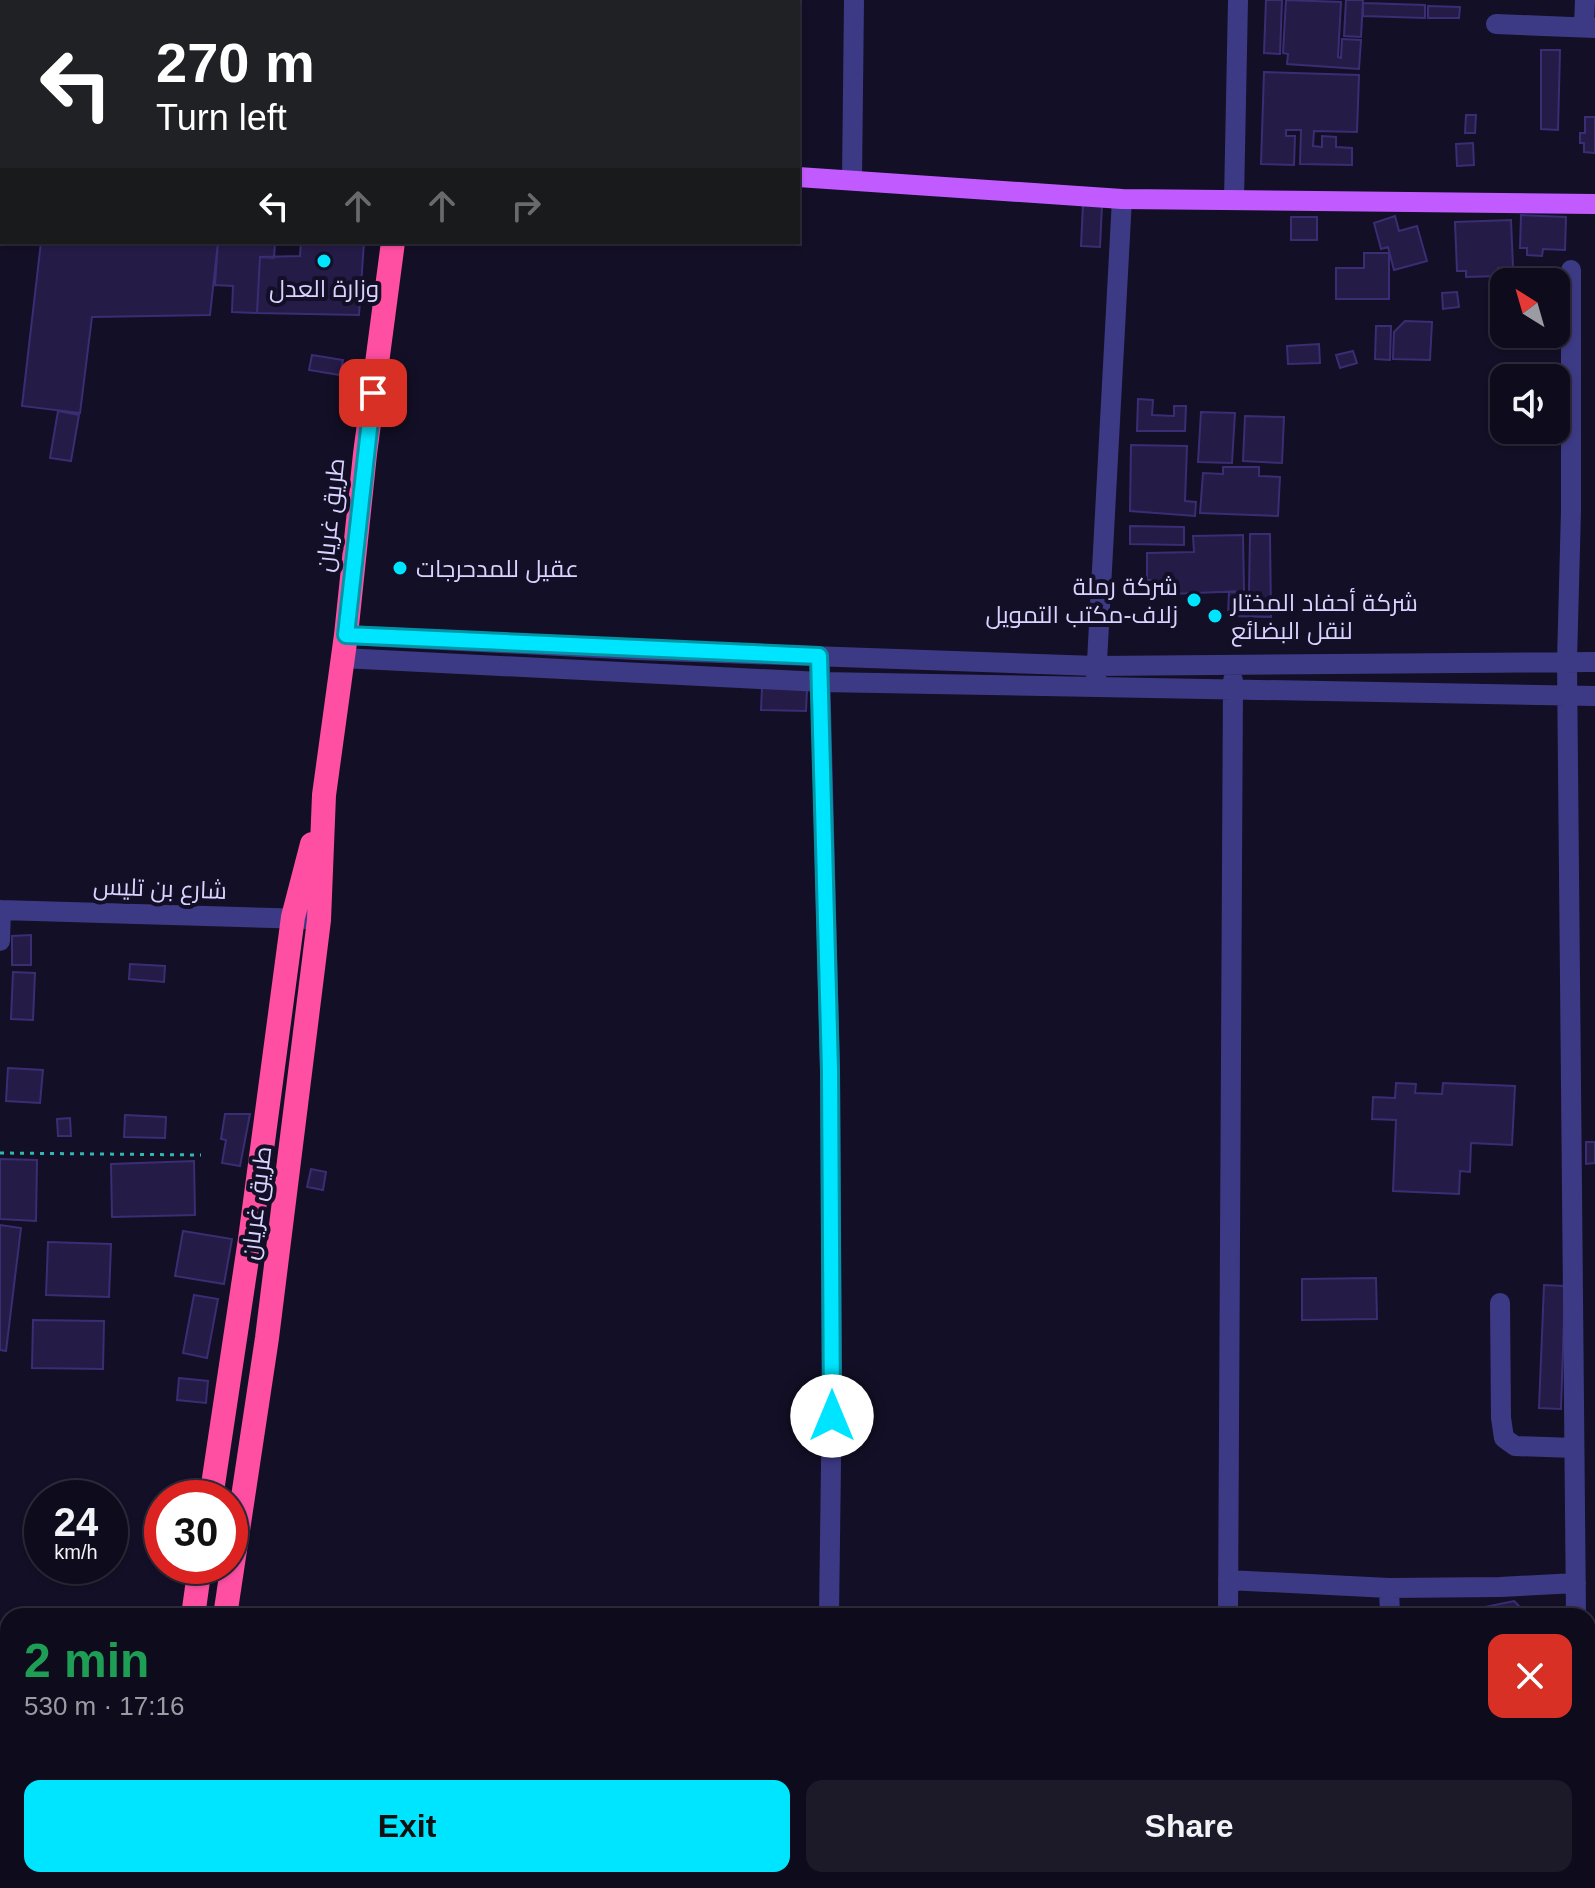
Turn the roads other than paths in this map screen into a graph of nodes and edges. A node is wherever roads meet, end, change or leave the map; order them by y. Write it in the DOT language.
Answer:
graph roads {
  1 [pos="854,0"];
  2 [pos="1238,0"];
  3 [pos="1585,0"];
  4 [pos="1496,24"];
  5 [pos="1589,27"];
  6 [pos="800,177"];
  7 [pos="852,180"];
  8 [pos="1122,199"];
  9 [pos="1234,200"];
  10 [pos="1595,204"];
  11 [pos="393,244"];
  12 [pos="1571,270"];
  13 [pos="344,647"];
  14 [pos="819,656"];
  15 [pos="1567,661"];
  16 [pos="1595,662"];
  17 [pos="1232,665"];
  18 [pos="1097,666"];
  19 [pos="821,682"];
  20 [pos="1096,688"];
  21 [pos="1233,691"];
  22 [pos="1568,695"];
  23 [pos="1595,696"];
  24 [pos="324,795"];
  25 [pos="1,910"];
  26 [pos="293,917"];
  27 [pos="319,920"];
  28 [pos="0,941"];
  29 [pos="1500,1303"];
  30 [pos="1574,1448"];
  31 [pos="214,1480"];
  32 [pos="1585,1504"];
  33 [pos="1228,1580"];
  34 [pos="1576,1583"];
  35 [pos="197,1584"];
  36 [pos="1389,1588"];
  37 [pos="194,1608"];
  38 [pos="226,1608"];
  39 [pos="829,1608"];
  40 [pos="1228,1608"];
  41 [pos="1390,1608"];
  42 [pos="1576,1608"];
  1 -- 7 [label="street"];
  2 -- 9 [label="street"];
  3 -- 5 [label="street"];
  4 -- 5 [label="street"];
  6 -- 7 [label="main road"];
  7 -- 8 [label="main road"];
  8 -- 9 [label="main road"];
  8 -- 18 [label="street"];
  9 -- 10 [label="main road"];
  11 -- 13 [label="highway, طريق غريان"];
  12 -- 15 [label="street"];
  13 -- 14 [label="street"];
  13 -- 19 [label="street"];
  13 -- 24 [label="highway, طريق غريان"];
  14 -- 18 [label="street"];
  14 -- 19 [label="street"];
  15 -- 16 [label="street"];
  15 -- 17 [label="street"];
  15 -- 22 [label="street"];
  17 -- 18 [label="street"];
  17 -- 21 [label="street"];
  18 -- 20 [label="street"];
  19 -- 20 [label="street"];
  19 -- 39 [label="street"];
  20 -- 21 [label="street"];
  21 -- 22 [label="street"];
  21 -- 33 [label="street"];
  22 -- 23 [label="street"];
  22 -- 30 [label="street"];
  24 -- 26 [label="highway, طريق غريان"];
  24 -- 27 [label="highway, طريق غريان"];
  25 -- 26 [label="street, شارع بن تليس"];
  25 -- 28 [label="street"];
  26 -- 27 [label="street, شارع بن تليس"];
  26 -- 31 [label="highway, طريق غريان"];
  27 -- 38 [label="highway, طريق غريان"];
  29 -- 30 [label="street"];
  30 -- 32 [label="street"];
  32 -- 34 [label="street"];
  33 -- 36 [label="street"];
  33 -- 40 [label="street"];
  34 -- 36 [label="street"];
  34 -- 42 [label="street"];
  35 -- 37 [label="highway"];
  36 -- 41 [label="street"];
}
